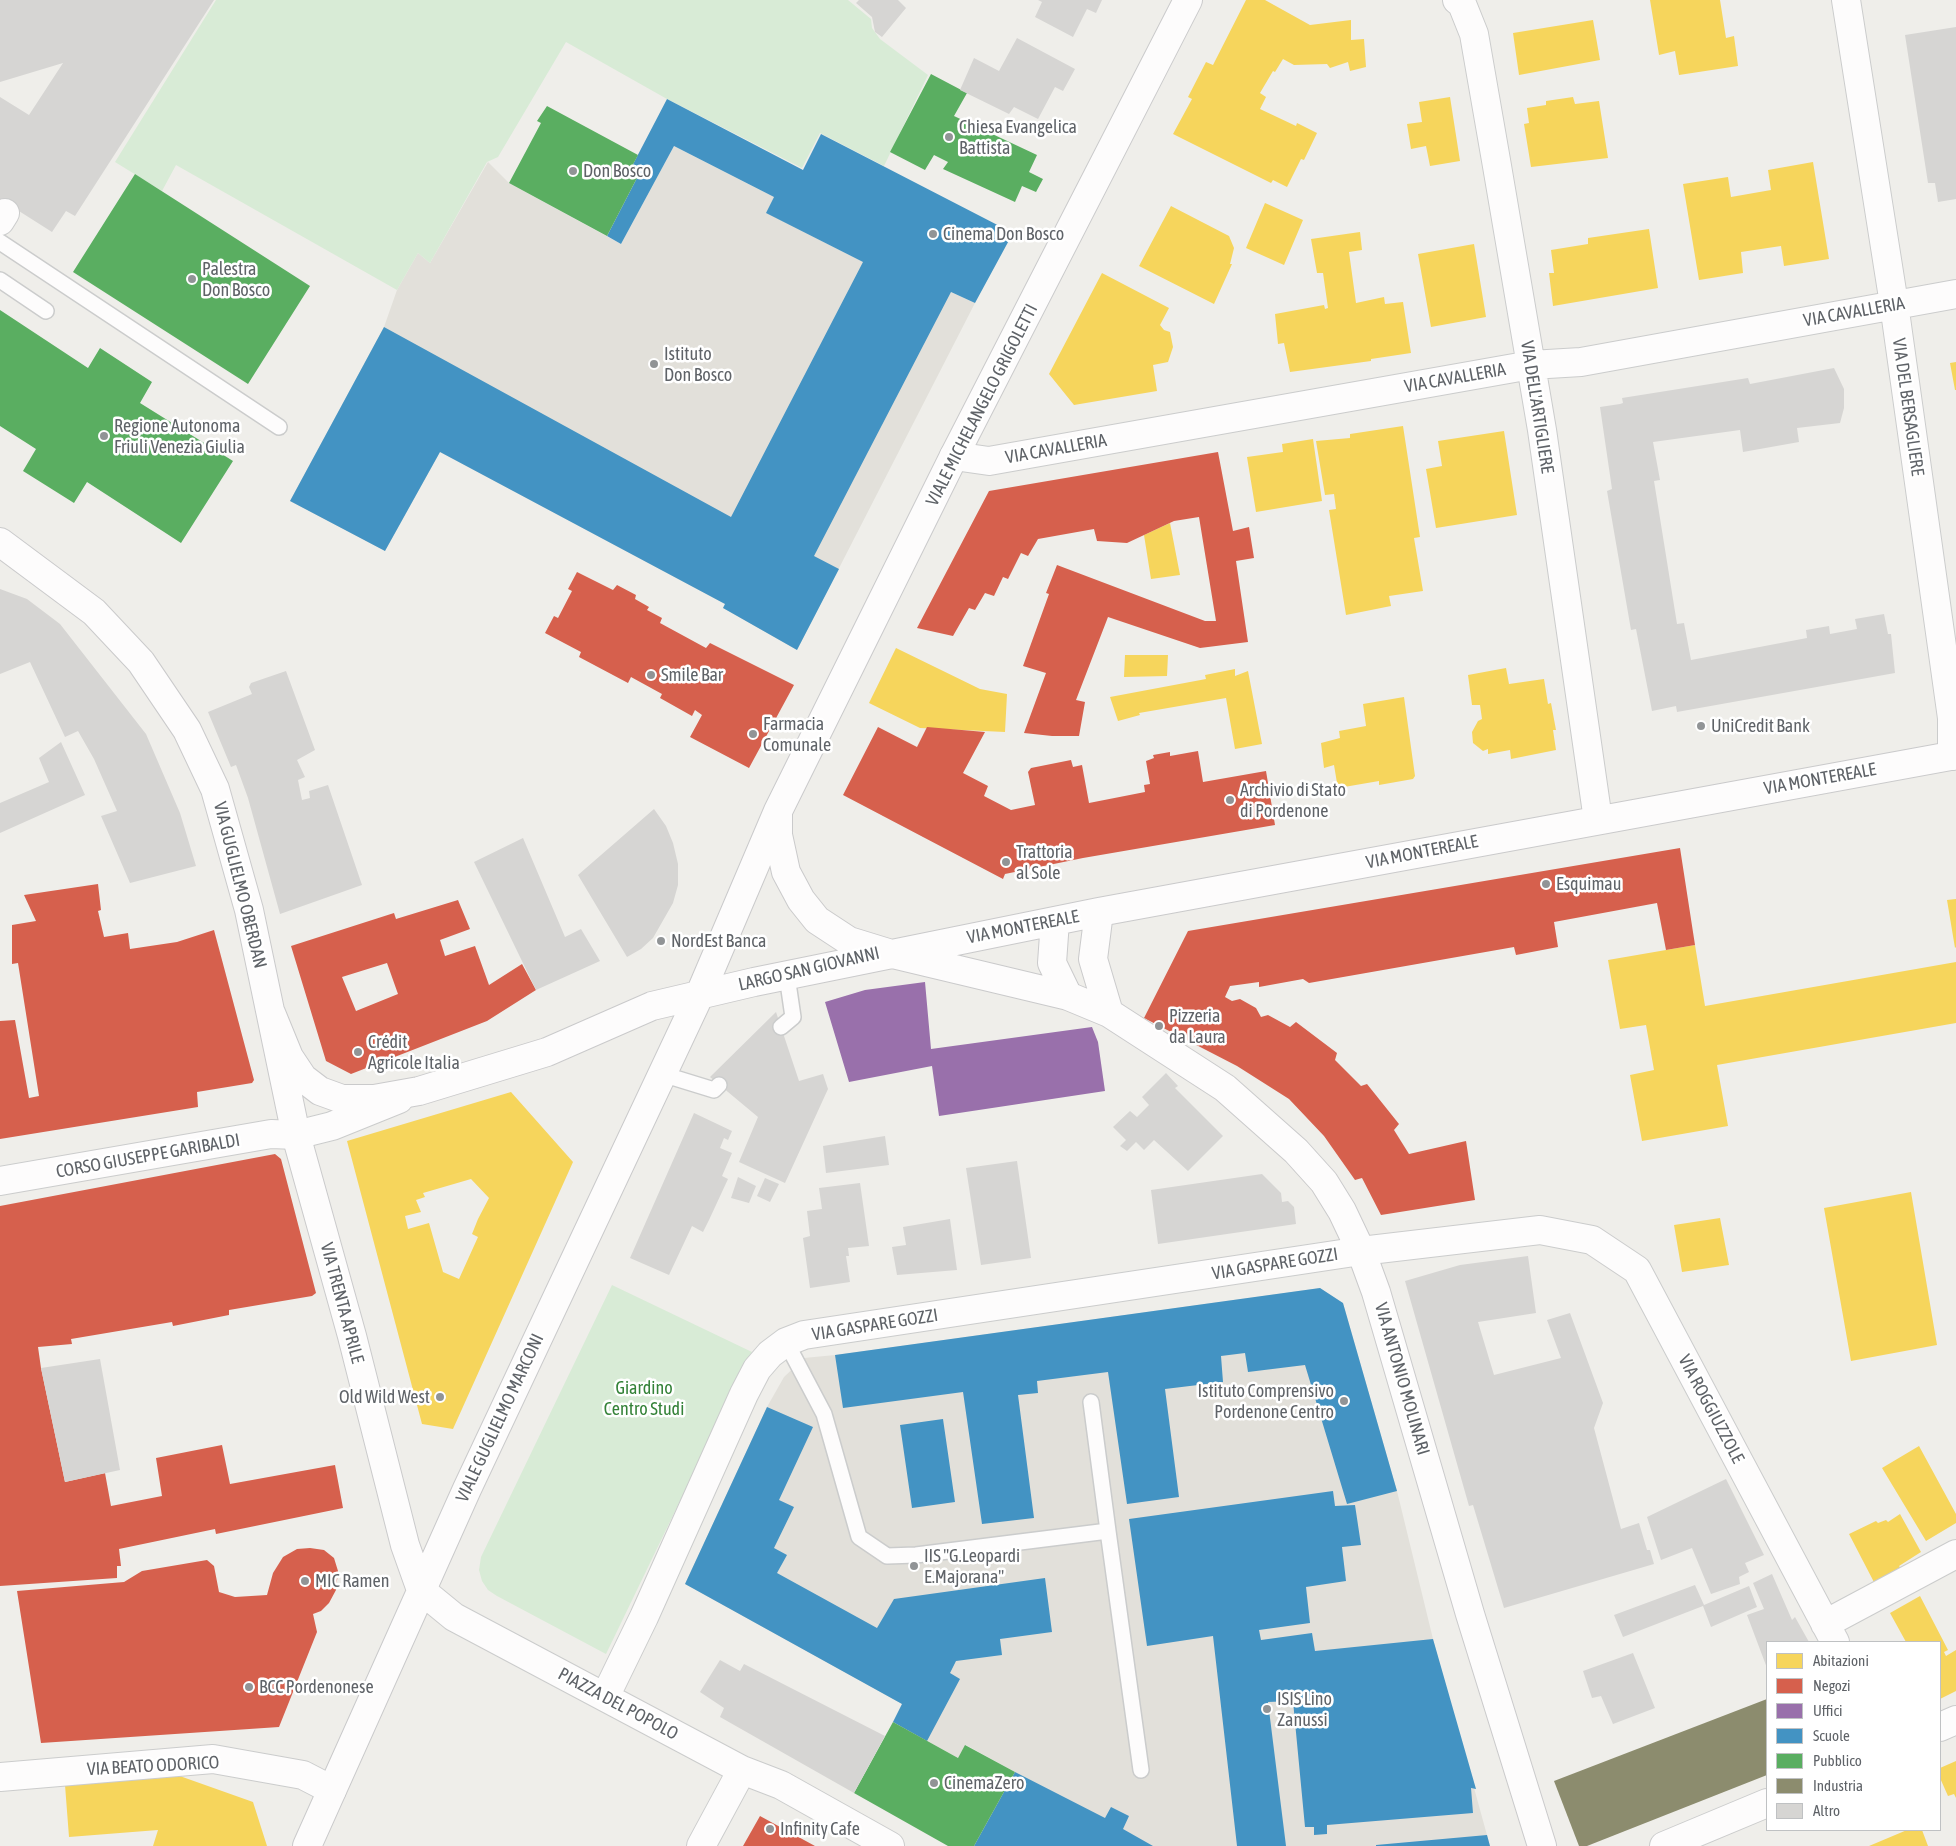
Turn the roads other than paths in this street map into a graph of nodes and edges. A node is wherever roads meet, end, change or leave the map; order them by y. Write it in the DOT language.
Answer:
graph roads {
  1 [pos="1188,0"];
  2 [pos="1457,0"];
  3 [pos="1846,0"];
  4 [pos="0,242"];
  5 [pos="0,280"];
  6 [pos="1956,294"];
  7 [pos="1894,304"];
  8 [pos="46,311"];
  9 [pos="1531,364"];
  10 [pos="278,427"];
  11 [pos="954,456"];
  12 [pos="2,546"];
  13 [pos="1954,755"];
  14 [pos="778,811"];
  15 [pos="1598,820"];
  16 [pos="1099,912"];
  17 [pos="1055,921"];
  18 [pos="888,953"];
  19 [pos="787,976"];
  20 [pos="700,994"];
  21 [pos="1068,996"];
  22 [pos="271,1013"];
  23 [pos="1109,1013"];
  24 [pos="781,1026"];
  25 [pos="662,1074"];
  26 [pos="720,1085"];
  27 [pos="419,1091"];
  28 [pos="296,1135"];
  29 [pos="0,1181"];
  30 [pos="1361,1251"];
  31 [pos="786,1342"];
  32 [pos="1091,1402"];
  33 [pos="1108,1531"];
  34 [pos="1956,1554"];
  35 [pos="421,1590"];
  36 [pos="1830,1633"];
  37 [pos="605,1697"];
  38 [pos="1956,1720"];
  39 [pos="1941,1727"];
  40 [pos="742,1770"];
  41 [pos="1141,1770"];
  42 [pos="0,1777"];
  43 [pos="332,1790"];
  44 [pos="1766,1803"];
  45 [pos="307,1846"];
  46 [pos="701,1846"];
  47 [pos="890,1846"];
  48 [pos="1542,1846"];
  49 [pos="1664,1846"];
  1 -- 11 [label="street, VIALE MICHELANGELO GRIGOLETTI"];
  2 -- 9 [label="street, VIA DELL'ARTIGLIERE"];
  3 -- 7 [label="street, VIA DEL BERSAGLIERE"];
  4 -- 10 [label="lane"];
  5 -- 8 [label="lane"];
  6 -- 7 [label="street, VIA CAVALLERIA"];
  7 -- 9 [label="street, VIA CAVALLERIA"];
  7 -- 13 [label="street, VIA DEL BERSAGLIERE"];
  9 -- 11 [label="street, VIA CAVALLERIA"];
  9 -- 15 [label="street, VIA DELL'ARTIGLIERE"];
  11 -- 14 [label="street, VIALE MICHELANGELO GRIGOLETTI"];
  12 -- 22 [label="street, VIA GUGLIELMO OBERDAN"];
  13 -- 15 [label="street, VIA MONTEREALE"];
  14 -- 18 [label="street, LARGO SAN GIOVANNI"];
  14 -- 20 [label="street, LARGO SAN GIOVANNI"];
  15 -- 16 [label="street, VIA MONTEREALE"];
  16 -- 17 [label="street, VIA MONTEREALE"];
  16 -- 23 [label="street"];
  17 -- 18 [label="street, VIA MONTEREALE"];
  17 -- 21 [label="street"];
  18 -- 19 [label="street, LARGO SAN GIOVANNI"];
  18 -- 21 [label="street, VIA ANTONIO MOLINARI"];
  19 -- 20 [label="street, LARGO SAN GIOVANNI"];
  19 -- 24 [label="lane"];
  20 -- 25 [label="street, VIALE GUGLIELMO MARCONI"];
  20 -- 27 [label="street, LARGO SAN GIOVANNI"];
  21 -- 23 [label="street, VIA ANTONIO MOLINARI"];
  22 -- 27 [label="street, LARGO SAN GIOVANNI"];
  22 -- 28 [label="street, VIA TRENTA APRILE"];
  23 -- 30 [label="street, VIA ANTONIO MOLINARI"];
  25 -- 26 [label="lane"];
  25 -- 35 [label="street, VIALE GUGLIELMO MARCONI"];
  27 -- 28 [label="street, LARGO SAN GIOVANNI"];
  28 -- 29 [label="street, CORSO GIUSEPPE GARIBALDI"];
  28 -- 35 [label="street, VIA TRENTA APRILE"];
  30 -- 31 [label="street, VIA GASPARE GOZZI"];
  30 -- 36 [label="street, VIA ROGGIUZZOLE"];
  30 -- 48 [label="street, VIA ANTONIO MOLINARI"];
  31 -- 33 [label="lane"];
  31 -- 37 [label="street, VIA GASPARE GOZZI"];
  32 -- 33 [label="lane"];
  33 -- 41 [label="lane"];
  34 -- 36 [label="street"];
  35 -- 37 [label="street, PIAZZA DEL POPOLO"];
  35 -- 43 [label="street, VIALE GUGLIELMO MARCONI"];
  37 -- 40 [label="street, PIAZZA DEL POPOLO"];
  38 -- 39 [label="street"];
  40 -- 46 [label="street"];
  40 -- 47 [label="street, PIAZZA DEL POPOLO"];
  42 -- 43 [label="street, VIA BEATO ODORICO"];
  43 -- 45 [label="street, VIALE GUGLIELMO MARCONI"];
  44 -- 49 [label="street"];
}
